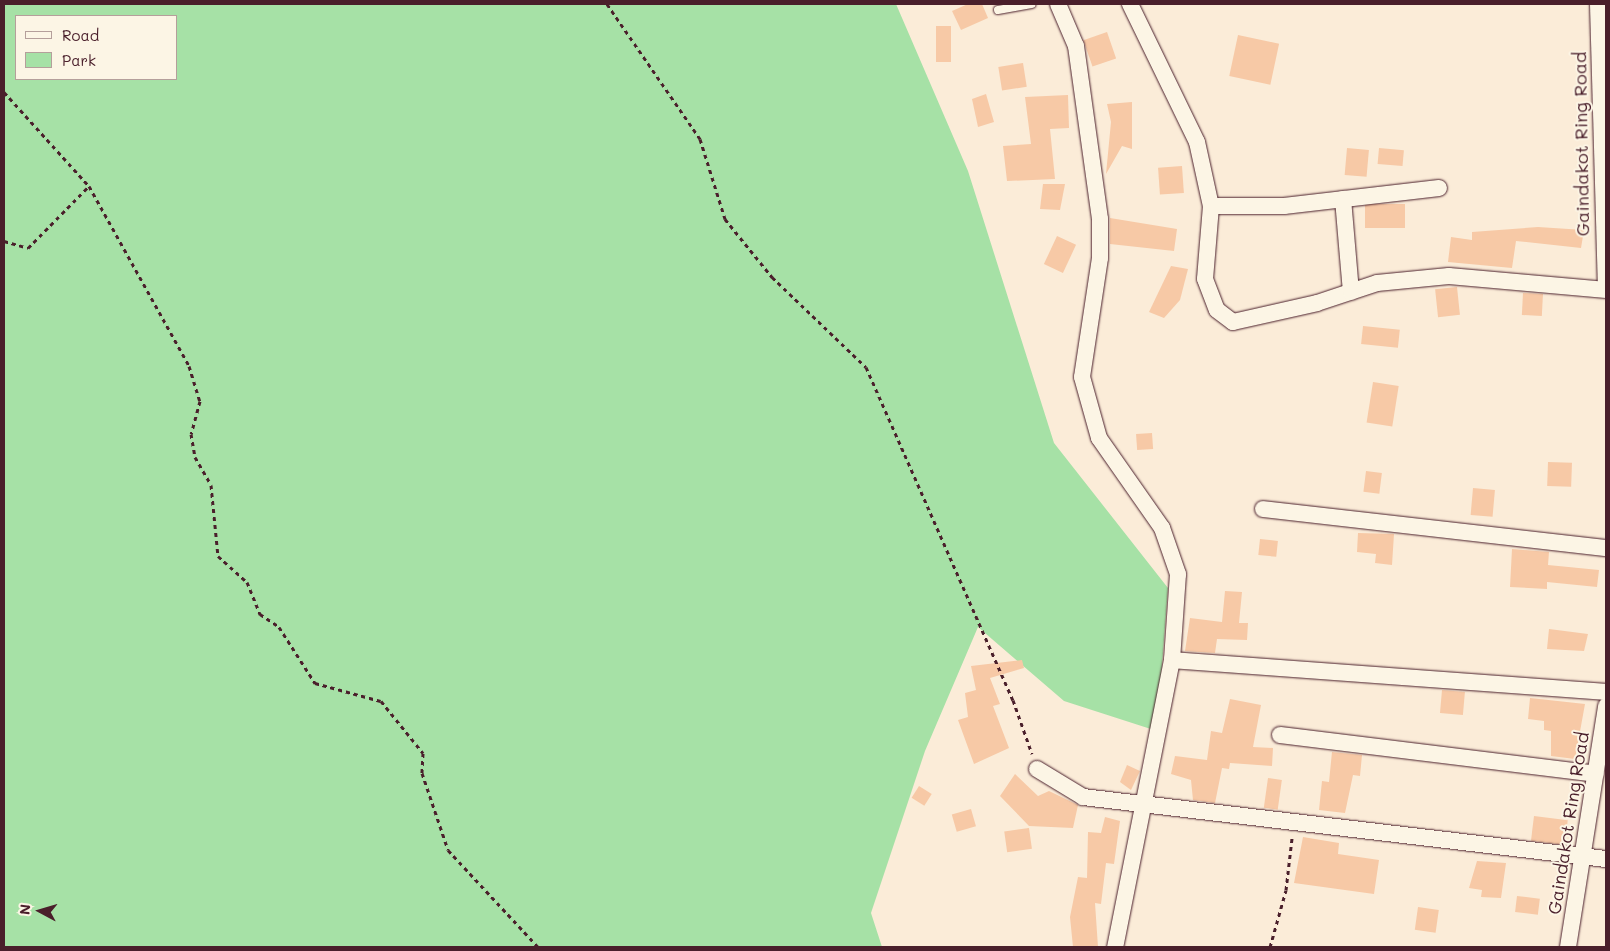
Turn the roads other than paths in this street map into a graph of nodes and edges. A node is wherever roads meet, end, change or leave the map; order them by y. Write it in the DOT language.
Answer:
graph roads {
  1 [pos="1031,4"];
  2 [pos="1058,4"];
  3 [pos="1130,4"];
  4 [pos="1598,4"];
  5 [pos="998,10"];
  6 [pos="1439,188"];
  7 [pos="1343,198"];
  8 [pos="1211,206"];
  9 [pos="1606,283"];
  10 [pos="1606,290"];
  11 [pos="1351,292"];
  12 [pos="1263,508"];
  13 [pos="1606,548"];
  14 [pos="1172,660"];
  15 [pos="1606,692"];
  16 [pos="1606,706"];
  17 [pos="1280,735"];
  18 [pos="1037,769"];
  19 [pos="1596,774"];
  20 [pos="1140,805"];
  21 [pos="1583,859"];
  22 [pos="1606,859"];
  23 [pos="1115,947"];
  24 [pos="1568,947"];
  1 -- 5 [label="lane"];
  2 -- 14 [label="street"];
  3 -- 8 [label="street"];
  4 -- 9 [label="street, Gaindakot Ring Road"];
  6 -- 7 [label="street"];
  7 -- 8 [label="street"];
  7 -- 11 [label="street"];
  8 -- 11 [label="street"];
  10 -- 11 [label="street"];
  12 -- 13 [label="street"];
  14 -- 15 [label="street"];
  14 -- 20 [label="street"];
  16 -- 19 [label="street, Gaindakot Ring Road"];
  17 -- 19 [label="street"];
  18 -- 20 [label="street"];
  19 -- 21 [label="street, Gaindakot Ring Road"];
  20 -- 21 [label="street"];
  20 -- 23 [label="street"];
  21 -- 22 [label="street"];
  21 -- 24 [label="street, Gaindakot Ring Road"];
}
